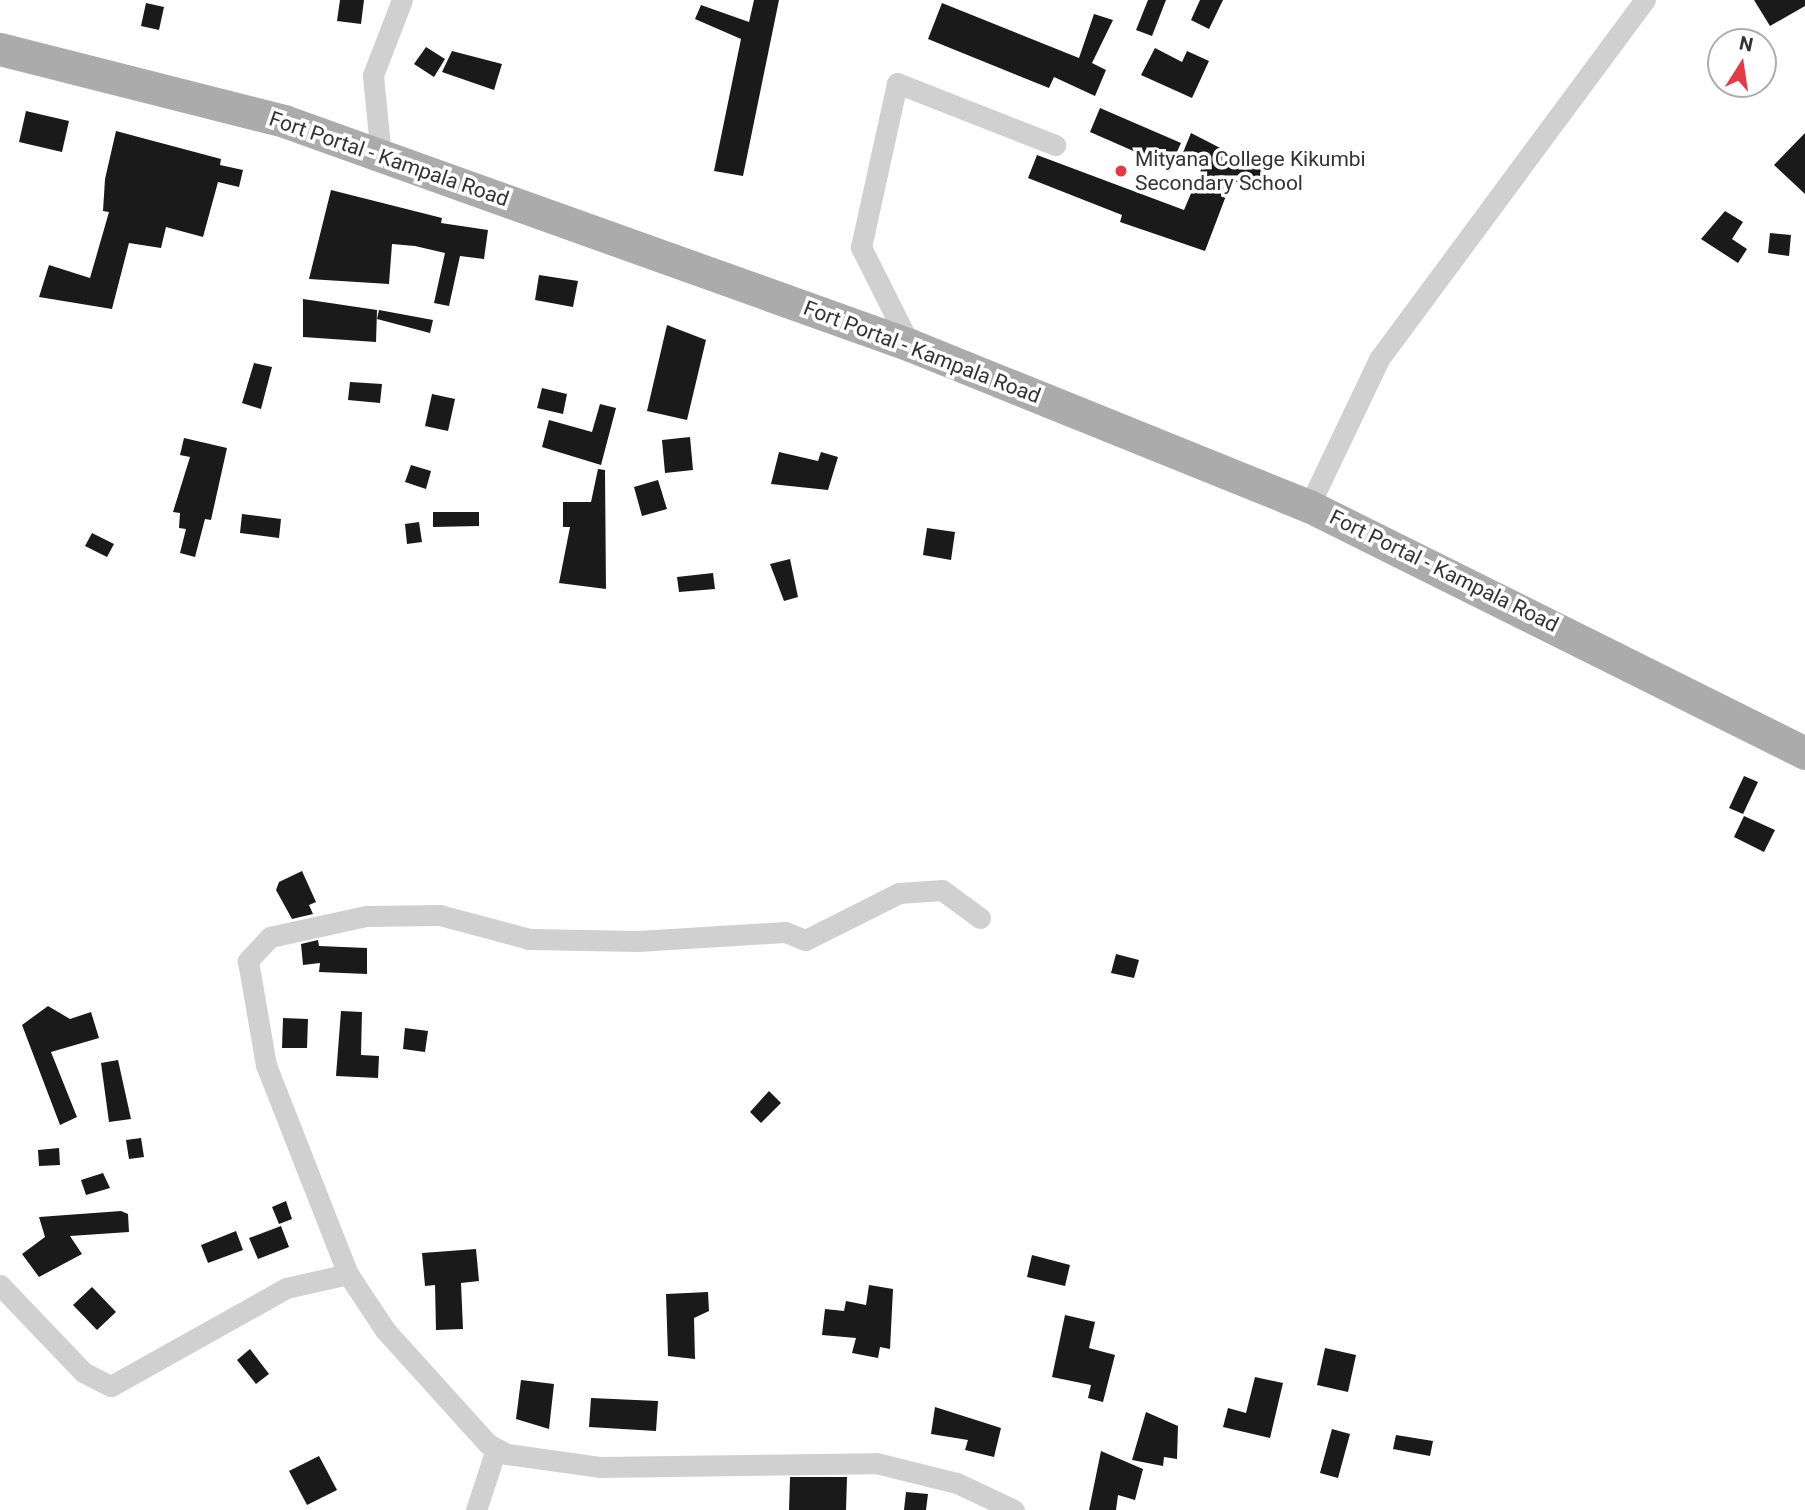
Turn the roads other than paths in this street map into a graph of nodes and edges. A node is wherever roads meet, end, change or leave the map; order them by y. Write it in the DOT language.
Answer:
graph roads {
  1 [pos="402,0"];
  2 [pos="1645,0"];
  3 [pos="0,49"];
  4 [pos="1055,145"];
  5 [pos="381,157"];
  6 [pos="910,345"];
  7 [pos="1309,506"];
  8 [pos="1805,753"];
  9 [pos="980,918"];
  10 [pos="348,1274"];
  11 [pos="0,1285"];
  12 [pos="496,1449"];
  13 [pos="980,1502"];
  14 [pos="475,1510"];
  15 [pos="1014,1510"];
  1 -- 5 [label="street"];
  2 -- 7 [label="street"];
  3 -- 5 [label="main road, Fort Portal - Kampala Road"];
  4 -- 6 [label="street"];
  5 -- 6 [label="main road, Fort Portal - Kampala Road"];
  6 -- 7 [label="main road, Fort Portal - Kampala Road"];
  7 -- 8 [label="main road, Fort Portal - Kampala Road"];
  9 -- 10 [label="street"];
  10 -- 11 [label="street"];
  10 -- 12 [label="street"];
  12 -- 13 [label="street"];
  12 -- 14 [label="street"];
  13 -- 15 [label="street"];
}
